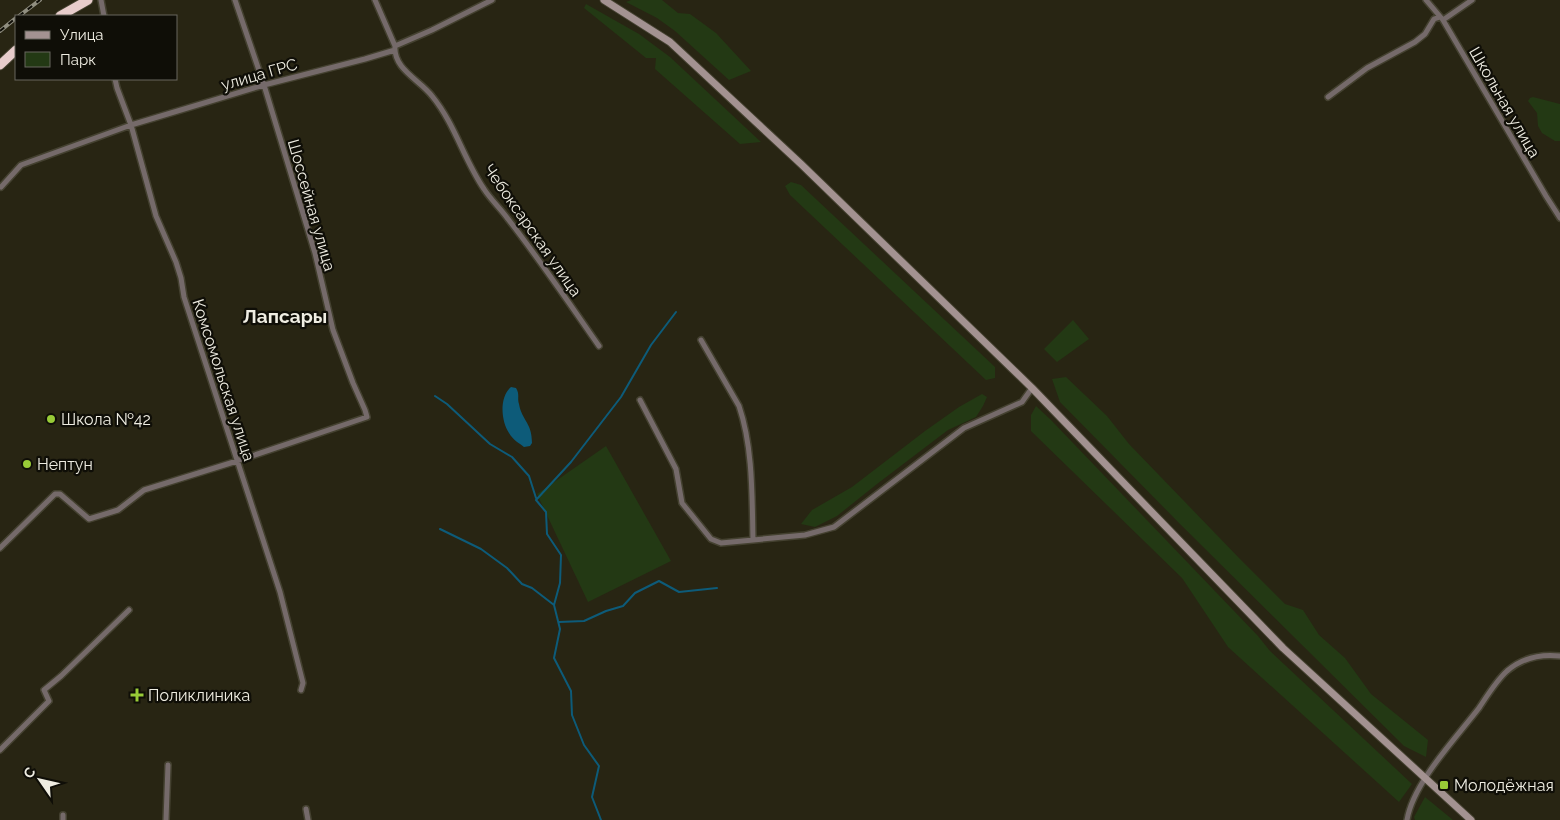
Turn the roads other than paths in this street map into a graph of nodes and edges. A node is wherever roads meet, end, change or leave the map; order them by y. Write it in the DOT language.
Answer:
graph roads {
  1 [pos="88,0"];
  2 [pos="101,0"];
  3 [pos="235,0"];
  4 [pos="375,0"];
  5 [pos="492,0"];
  6 [pos="604,0"];
  7 [pos="1426,0"];
  8 [pos="1472,0"];
  9 [pos="62,15"];
  10 [pos="104,15"];
  11 [pos="1441,18"];
  12 [pos="395,48"];
  13 [pos="15,51"];
  14 [pos="0,65"];
  15 [pos="115,80"];
  16 [pos="264,84"];
  17 [pos="1328,97"];
  18 [pos="131,125"];
  19 [pos="1,187"];
  20 [pos="1560,218"];
  21 [pos="701,340"];
  22 [pos="600,346"];
  23 [pos="1032,388"];
  24 [pos="640,400"];
  25 [pos="237,461"];
  26 [pos="753,540"];
  27 [pos="0,548"];
  28 [pos="130,610"];
  29 [pos="1560,656"];
  30 [pos="302,690"];
  31 [pos="0,750"];
  32 [pos="168,765"];
  33 [pos="1425,778"];
  34 [pos="306,809"];
  35 [pos="166,820"];
  36 [pos="308,820"];
  37 [pos="1407,820"];
  38 [pos="1471,820"];
  1 -- 9 [label="highway"];
  2 -- 10 [label="street"];
  3 -- 16 [label="street, Шоссейная улица"];
  4 -- 12 [label="street, Чебоксарская улица"];
  5 -- 12 [label="street, улица ГРС"];
  6 -- 23 [label="street"];
  7 -- 11 [label="street, Школьная улица"];
  8 -- 11 [label="street"];
  11 -- 17 [label="street"];
  11 -- 20 [label="street, Школьная улица"];
  12 -- 16 [label="street, улица ГРС"];
  12 -- 22 [label="street, Чебоксарская улица"];
  13 -- 14 [label="highway"];
  15 -- 18 [label="street, Комсомольская улица"];
  16 -- 18 [label="street, улица ГРС"];
  16 -- 25 [label="street, Шоссейная улица"];
  18 -- 19 [label="street, улица ГРС"];
  18 -- 25 [label="street, Комсомольская улица"];
  21 -- 26 [label="street"];
  23 -- 26 [label="street"];
  23 -- 33 [label="street"];
  24 -- 26 [label="street"];
  25 -- 27 [label="street"];
  25 -- 30 [label="street, Комсомольская улица"];
  28 -- 31 [label="street"];
  29 -- 33 [label="street"];
  32 -- 35 [label="street"];
  33 -- 37 [label="street"];
  33 -- 38 [label="street"];
  34 -- 36 [label="street"];
}
